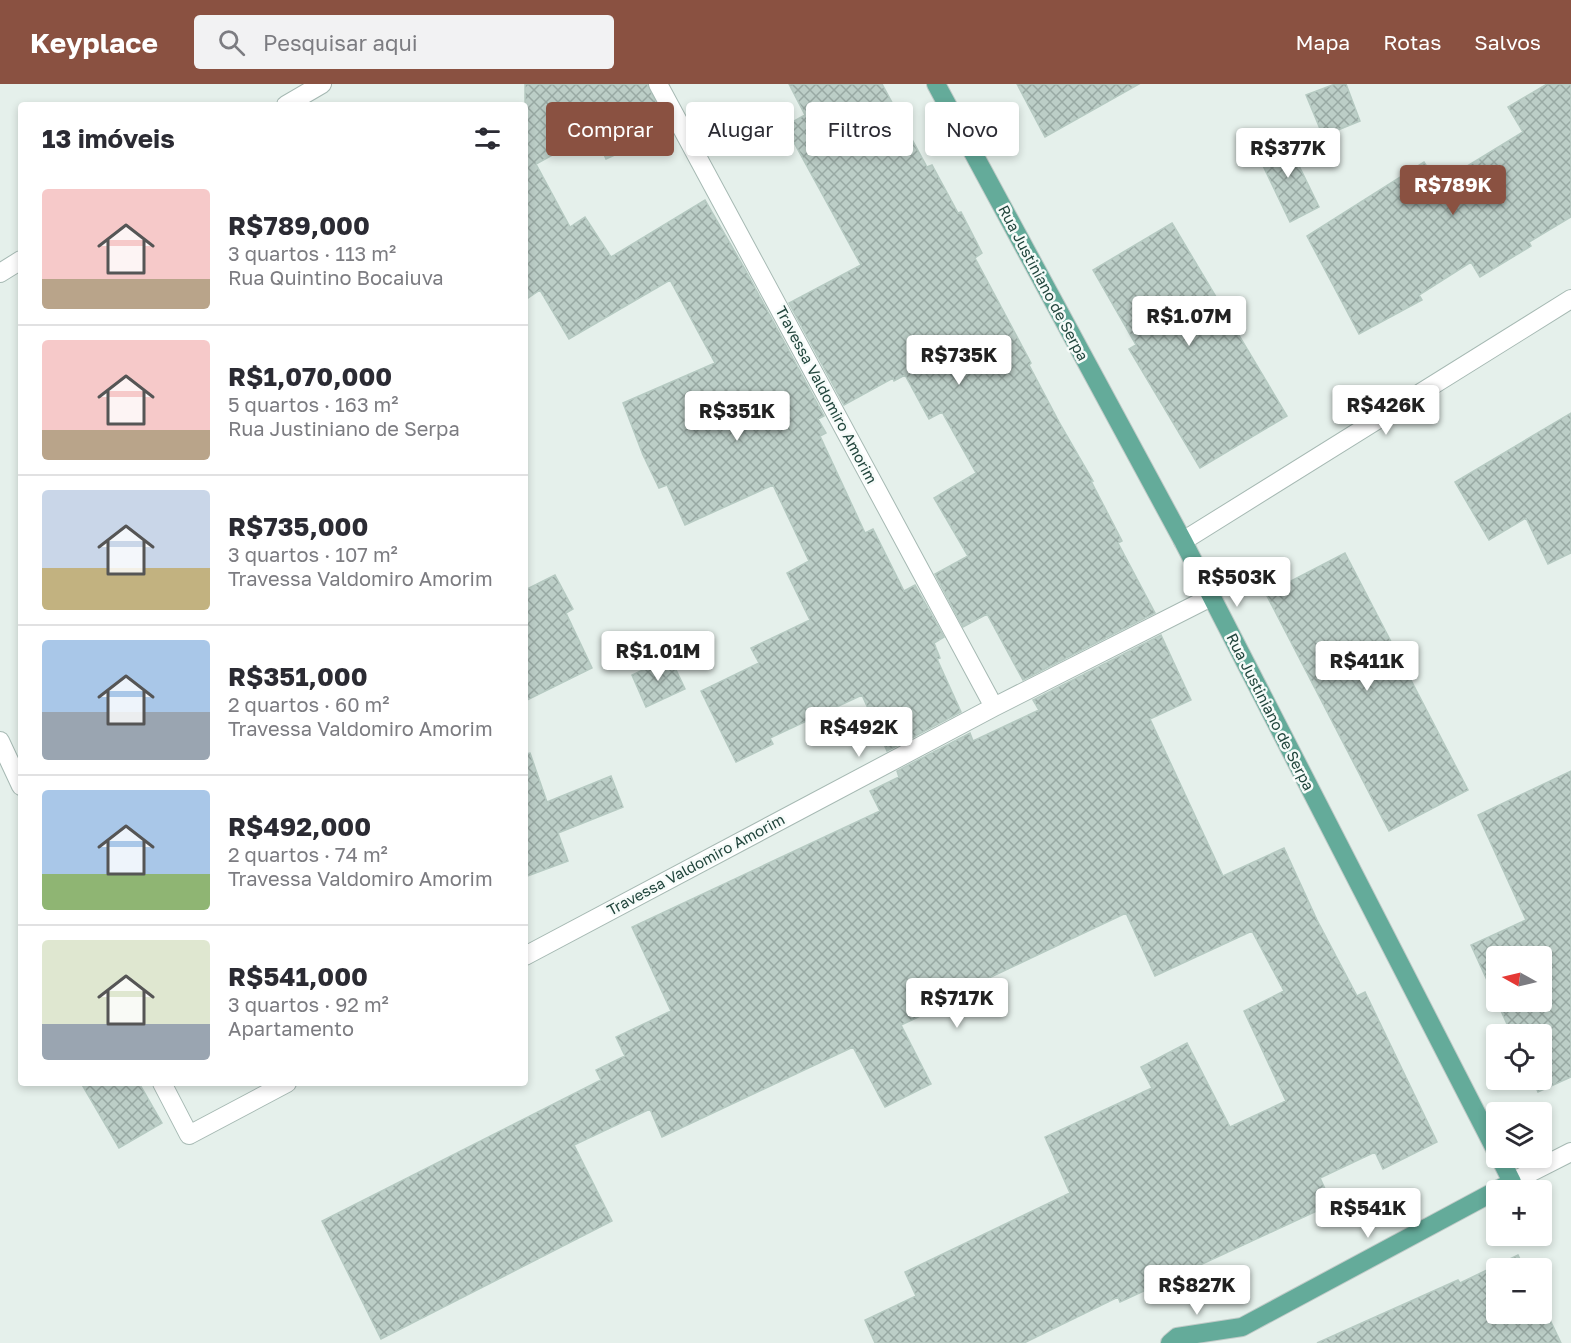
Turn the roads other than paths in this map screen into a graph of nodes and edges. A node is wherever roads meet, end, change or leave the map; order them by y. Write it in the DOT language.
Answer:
graph roads {
  1 [pos="322,84"];
  2 [pos="658,84"];
  3 [pos="936,84"];
  4 [pos="291,102"];
  5 [pos="18,262"];
  6 [pos="0,273"];
  7 [pos="1571,299"];
  8 [pos="1183,541"];
  9 [pos="1211,597"];
  10 [pos="994,706"];
  11 [pos="0,741"];
  12 [pos="18,780"];
  13 [pos="528,954"];
  14 [pos="164,1086"];
  15 [pos="281,1086"];
  16 [pos="1486,1132"];
  17 [pos="1571,1152"];
  18 [pos="1516,1180"];
  19 [pos="1486,1197"];
  20 [pos="1241,1335"];
  21 [pos="1170,1343"];
  1 -- 4 [label="street"];
  2 -- 10 [label="street, Travessa Valdomiro Amorim"];
  3 -- 8 [label="main road, Rua Justiniano de Serpa"];
  5 -- 6 [label="street"];
  7 -- 8 [label="street"];
  8 -- 9 [label="main road, Rua Justiniano de Serpa"];
  9 -- 10 [label="street, Travessa Valdomiro Amorim"];
  9 -- 16 [label="main road, Rua Justiniano de Serpa"];
  10 -- 13 [label="street, Travessa Valdomiro Amorim"];
  11 -- 12 [label="street"];
  14 -- 15 [label="street"];
  17 -- 18 [label="street"];
  19 -- 20 [label="main road"];
  20 -- 21 [label="main road"];
}
